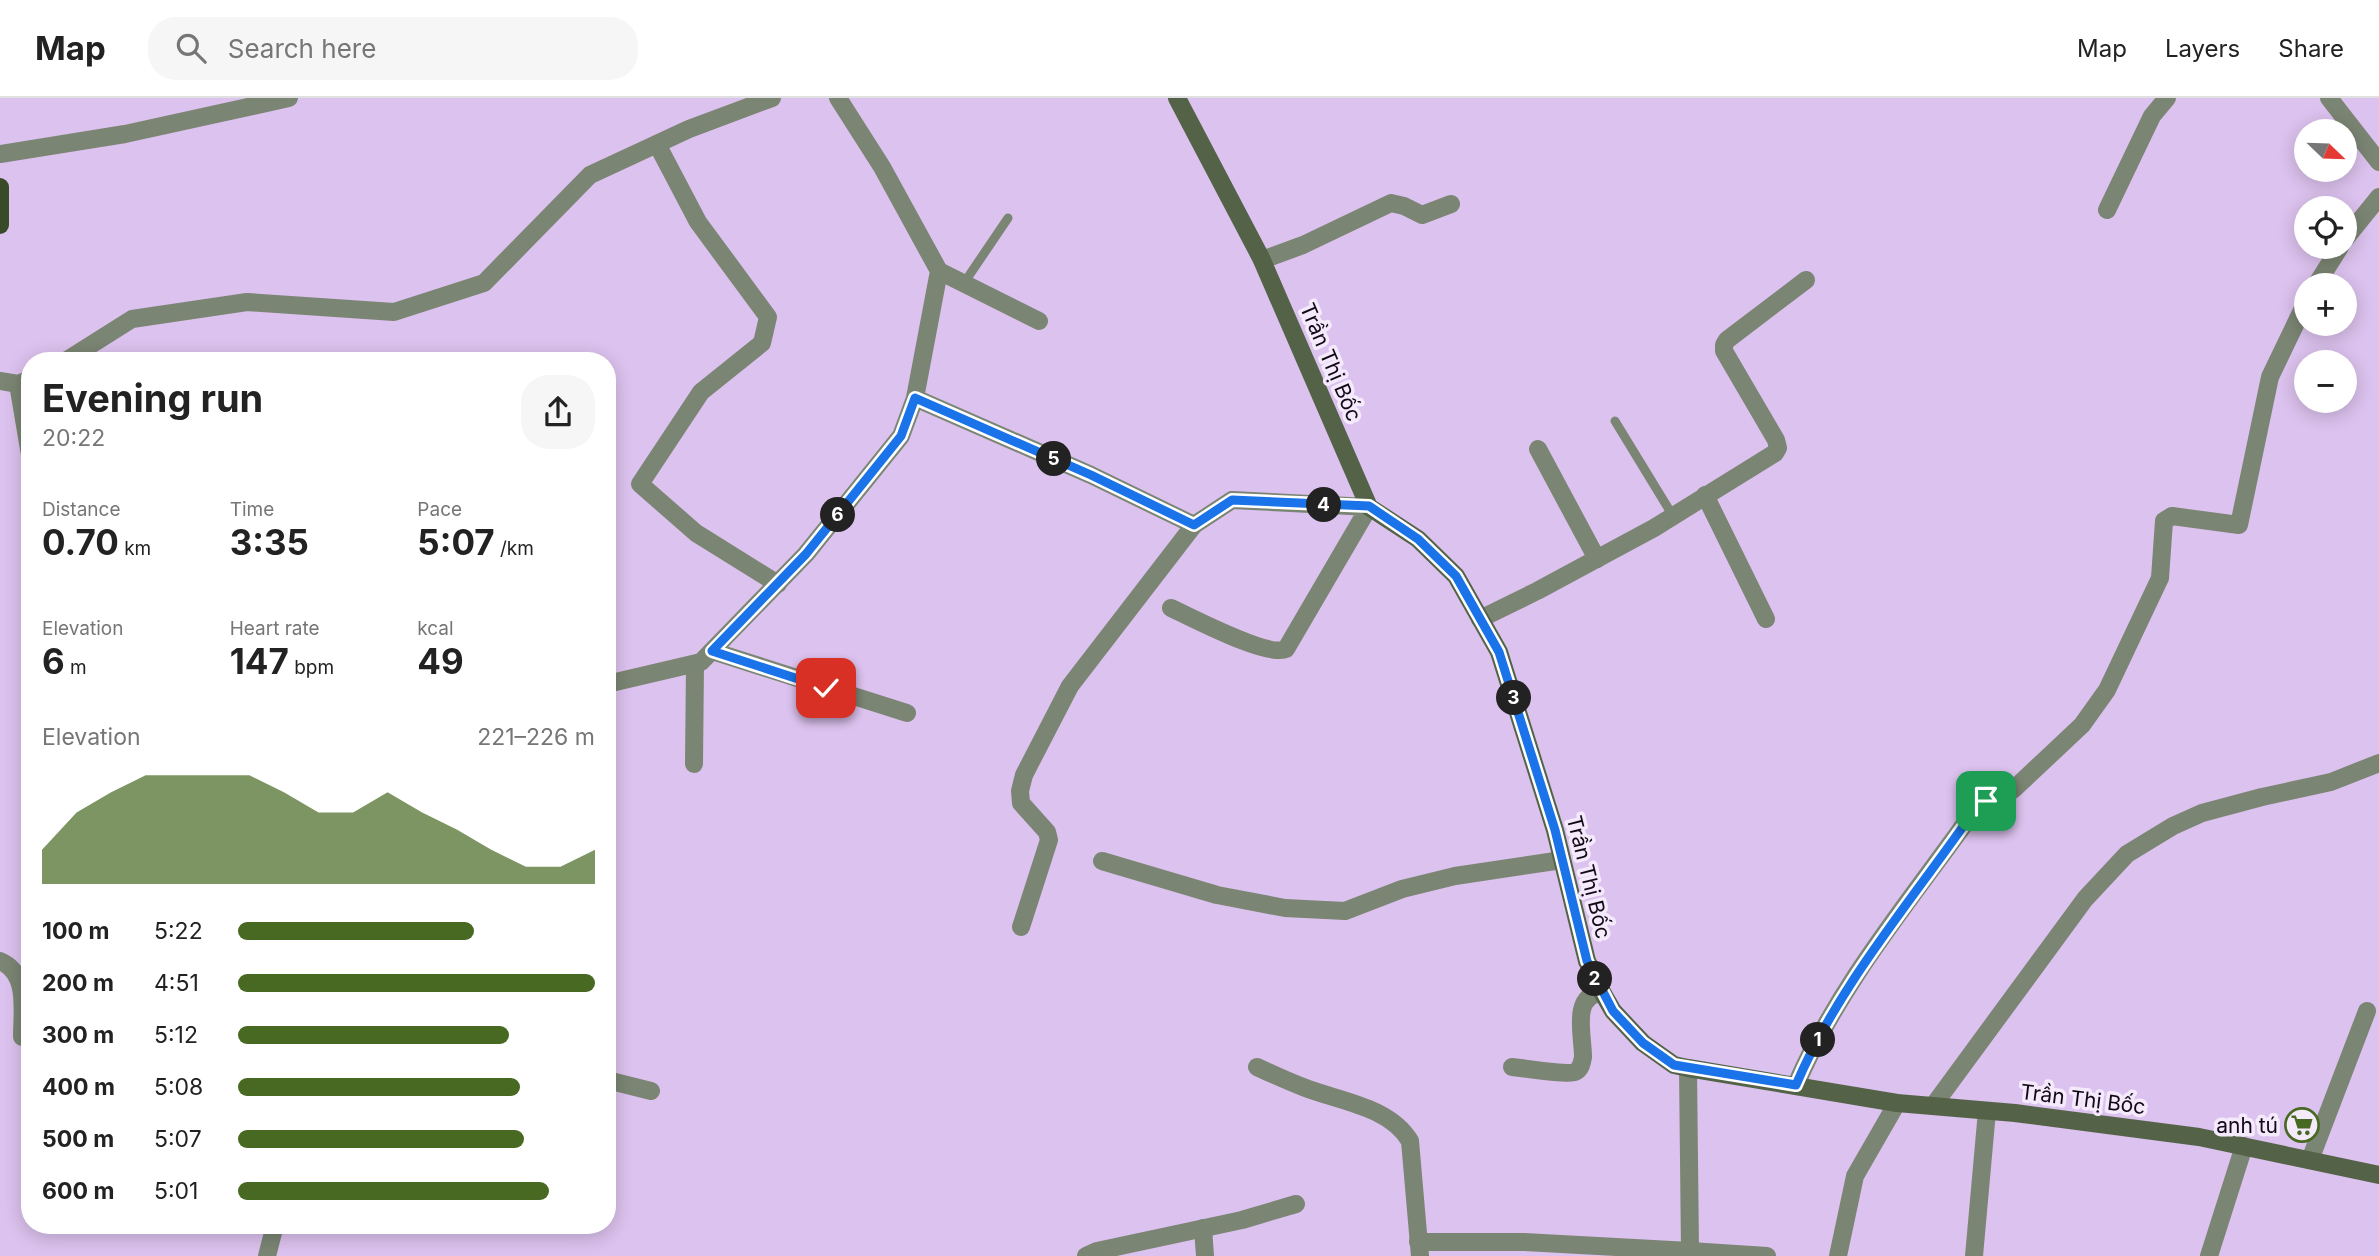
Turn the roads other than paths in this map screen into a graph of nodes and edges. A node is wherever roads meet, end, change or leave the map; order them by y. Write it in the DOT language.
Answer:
graph roads {
  1 [pos="289,98"];
  2 [pos="772,98"];
  3 [pos="838,98"];
  4 [pos="1177,98"];
  5 [pos="2167,98"];
  6 [pos="2329,98"];
  7 [pos="657,144"];
  8 [pos="0,154"];
  9 [pos="2379,162"];
  10 [pos="0,187"];
  11 [pos="2379,197"];
  12 [pos="1451,204"];
  13 [pos="2107,210"];
  14 [pos="1008,218"];
  15 [pos="2357,224"];
  16 [pos="0,225"];
  17 [pos="1262,260"];
  18 [pos="939,271"];
  19 [pos="1806,280"];
  20 [pos="964,284"];
  21 [pos="1039,321"];
  22 [pos="2294,327"];
  23 [pos="80,352"];
  24 [pos="16,381"];
  25 [pos="915,398"];
  26 [pos="21,407"];
  27 [pos="1615,421"];
  28 [pos="1538,449"];
  29 [pos="1705,495"];
  30 [pos="1369,506"];
  31 [pos="1673,516"];
  32 [pos="1194,525"];
  33 [pos="1597,559"];
  34 [pos="778,584"];
  35 [pos="1171,608"];
  36 [pos="1480,619"];
  37 [pos="1766,619"];
  38 [pos="712,651"];
  39 [pos="695,664"];
  40 [pos="616,682"];
  41 [pos="907,713"];
  42 [pos="2379,763"];
  43 [pos="694,764"];
  44 [pos="1563,860"];
  45 [pos="1102,861"];
  46 [pos="1021,927"];
  47 [pos="0,961"];
  48 [pos="21,992"];
  49 [pos="1602,992"];
  50 [pos="2367,1011"];
  51 [pos="1256,1067"];
  52 [pos="1512,1067"];
  53 [pos="1688,1068"];
  54 [pos="616,1082"];
  55 [pos="1796,1085"];
  56 [pos="651,1091"];
  57 [pos="1897,1103"];
  58 [pos="1933,1106"];
  59 [pos="1987,1111"];
  60 [pos="2244,1146"];
  61 [pos="2311,1160"];
  62 [pos="2379,1175"];
  63 [pos="1296,1205"];
  64 [pos="1203,1228"];
  65 [pos="273,1234"];
  66 [pos="1419,1249"];
  67 [pos="1690,1251"];
  68 [pos="267,1256"];
  69 [pos="1086,1256"];
  70 [pos="1205,1256"];
  71 [pos="1767,1256"];
  72 [pos="1838,1256"];
  73 [pos="1974,1256"];
  74 [pos="2210,1256"];
  1 -- 8 [label="street"];
  2 -- 7 [label="street"];
  3 -- 18 [label="street"];
  4 -- 17 [label="street, Trần Thị Bốc"];
  5 -- 13 [label="street"];
  6 -- 9 [label="street"];
  7 -- 23 [label="street"];
  7 -- 34 [label="street"];
  10 -- 16 [label="main road"];
  11 -- 15 [label="street"];
  12 -- 17 [label="street"];
  14 -- 20 [label="lane"];
  17 -- 30 [label="street, Trần Thị Bốc"];
  18 -- 20 [label="street"];
  18 -- 25 [label="street"];
  19 -- 29 [label="street"];
  20 -- 21 [label="street"];
  22 -- 55 [label="street"];
  24 -- 26 [label="street"];
  25 -- 32 [label="street"];
  25 -- 34 [label="street"];
  27 -- 31 [label="lane"];
  28 -- 33 [label="street"];
  29 -- 31 [label="street"];
  29 -- 37 [label="street"];
  30 -- 32 [label="street"];
  30 -- 35 [label="street"];
  30 -- 36 [label="street, Trần Thị Bốc"];
  31 -- 33 [label="street"];
  32 -- 46 [label="street"];
  33 -- 36 [label="street"];
  34 -- 38 [label="street"];
  36 -- 44 [label="street, Trần Thị Bốc"];
  38 -- 39 [label="street"];
  38 -- 41 [label="street"];
  39 -- 40 [label="street"];
  39 -- 43 [label="street"];
  42 -- 58 [label="street"];
  44 -- 45 [label="street"];
  44 -- 49 [label="street, Trần Thị Bốc"];
  47 -- 48 [label="street"];
  49 -- 52 [label="street"];
  49 -- 53 [label="street, Trần Thị Bốc"];
  50 -- 61 [label="street"];
  51 -- 66 [label="street"];
  53 -- 55 [label="street, Trần Thị Bốc"];
  53 -- 67 [label="street"];
  54 -- 56 [label="street"];
  55 -- 57 [label="street, Trần Thị Bốc"];
  57 -- 58 [label="street, Trần Thị Bốc"];
  57 -- 72 [label="street"];
  58 -- 59 [label="street, Trần Thị Bốc"];
  59 -- 60 [label="street, Trần Thị Bốc"];
  59 -- 73 [label="street"];
  60 -- 61 [label="street, Trần Thị Bốc"];
  60 -- 74 [label="street"];
  61 -- 62 [label="street, Trần Thị Bốc"];
  63 -- 64 [label="street"];
  64 -- 69 [label="street"];
  64 -- 70 [label="street"];
  65 -- 68 [label="street"];
  66 -- 67 [label="street"];
  67 -- 71 [label="street"];
}
